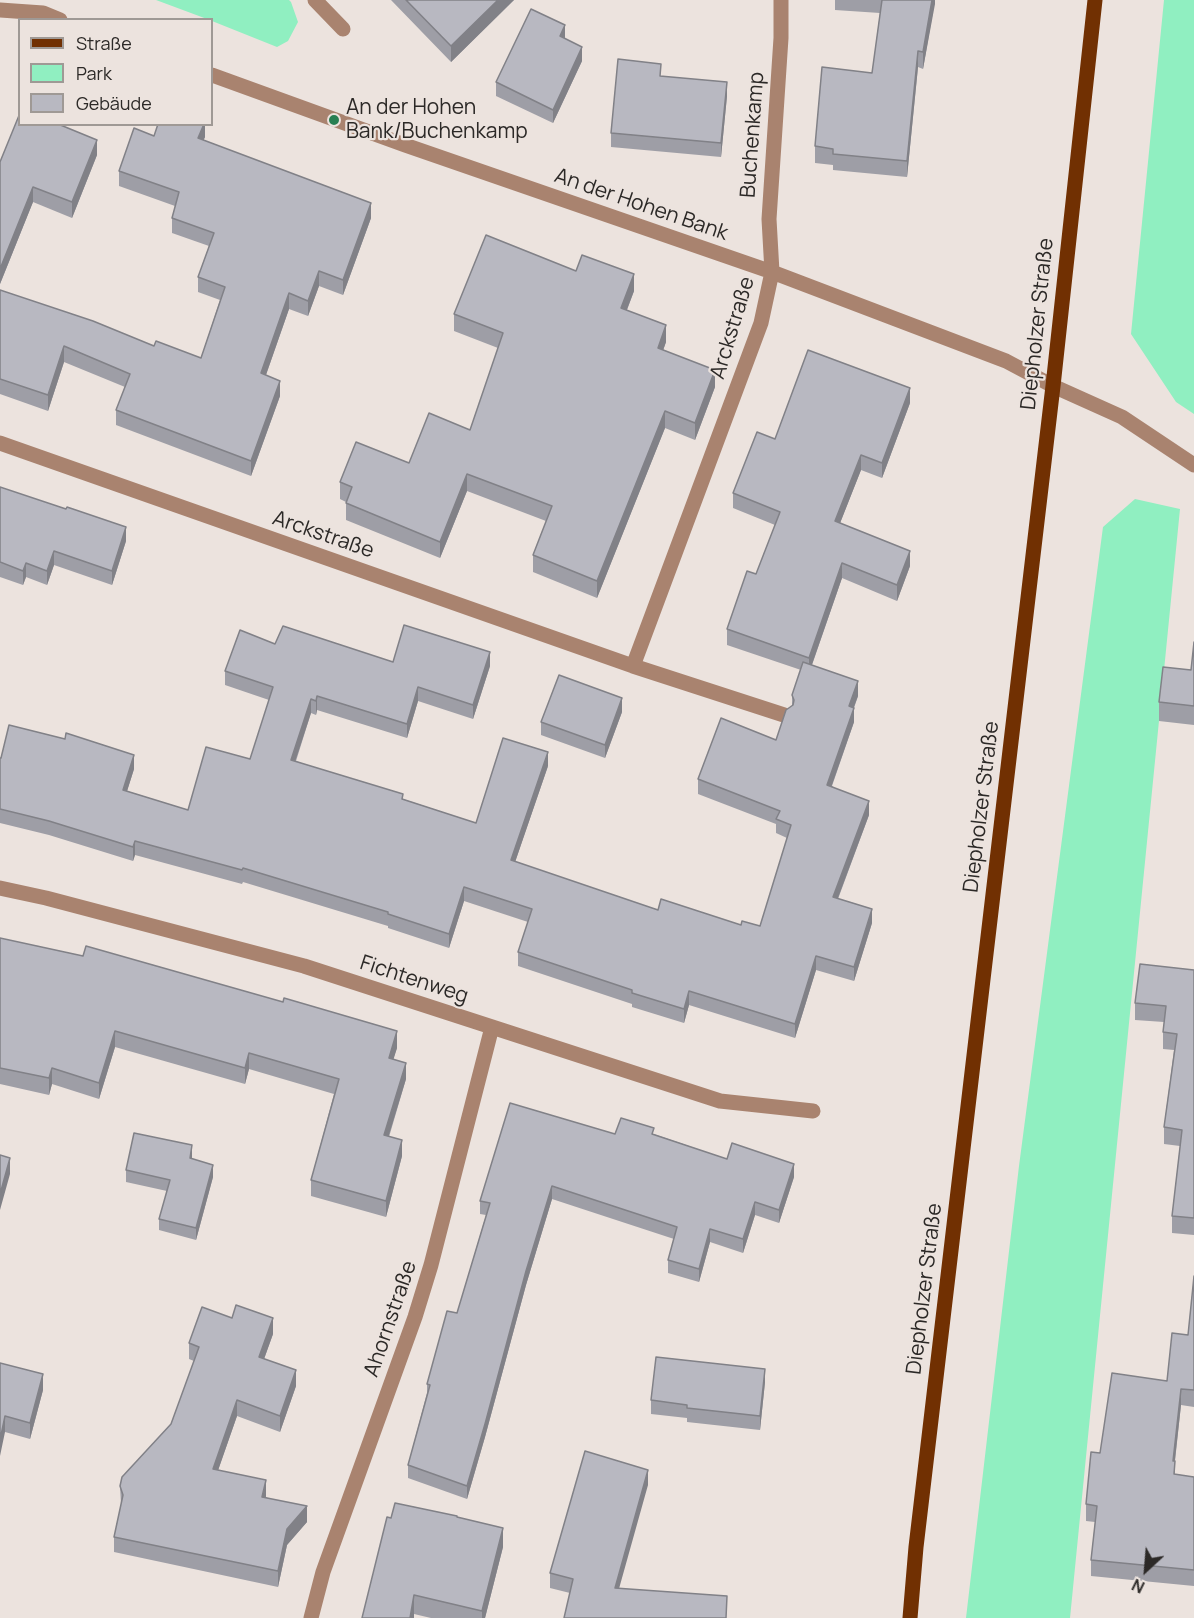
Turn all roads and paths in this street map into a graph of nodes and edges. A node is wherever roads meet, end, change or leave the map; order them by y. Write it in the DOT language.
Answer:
graph roads {
  1 [pos="315,0"];
  2 [pos="782,0"];
  3 [pos="1095,0"];
  4 [pos="0,10"];
  5 [pos="55,18"];
  6 [pos="343,28"];
  7 [pos="213,75"];
  8 [pos="772,272"];
  9 [pos="1053,386"];
  10 [pos="0,443"];
  11 [pos="1194,465"];
  12 [pos="633,666"];
  13 [pos="784,716"];
  14 [pos="0,888"];
  15 [pos="492,1027"];
  16 [pos="813,1112"];
  17 [pos="311,1618"];
  18 [pos="910,1618"];
  1 -- 6 [label="street"];
  2 -- 8 [label="street, Buchenkamp"];
  3 -- 9 [label="main road, Diepholzer Straße"];
  4 -- 5 [label="street"];
  7 -- 8 [label="street, An der Hohen Bank"];
  8 -- 9 [label="street, An der Hohen Bank"];
  8 -- 12 [label="street, Arckstraße"];
  9 -- 11 [label="street, An der Hohen Bank"];
  9 -- 18 [label="main road, Diepholzer Straße"];
  10 -- 12 [label="street, Arckstraße"];
  12 -- 13 [label="street, Arckstraße"];
  14 -- 15 [label="street, Fichtenweg"];
  15 -- 16 [label="street, Fichtenweg"];
  15 -- 17 [label="street, Ahornstraße"];
}
